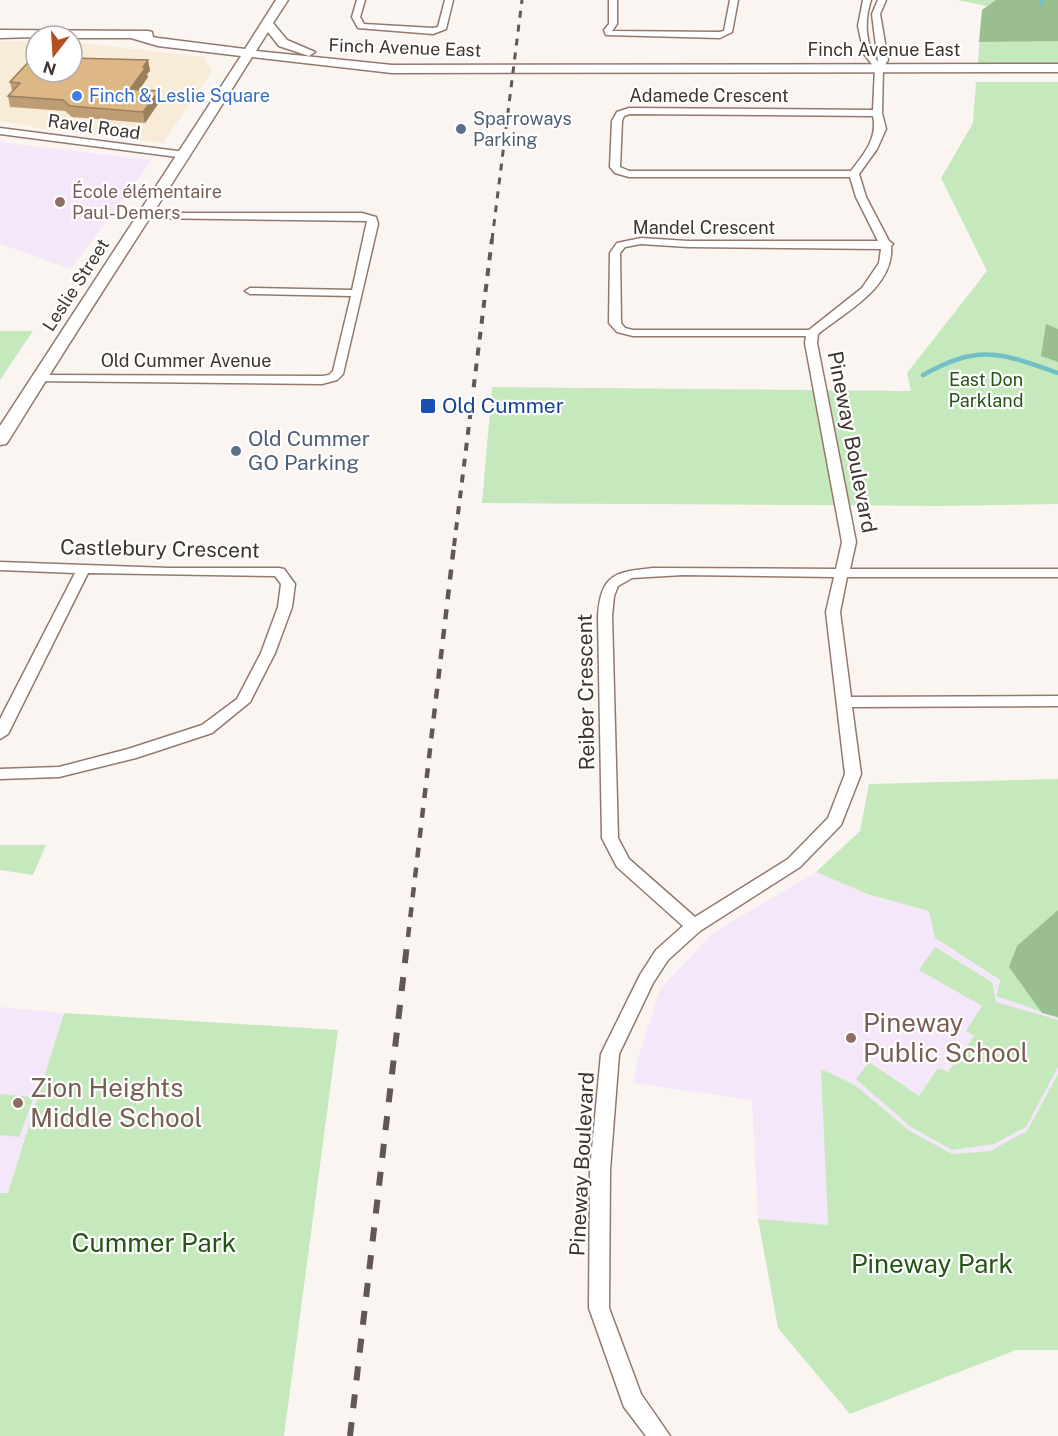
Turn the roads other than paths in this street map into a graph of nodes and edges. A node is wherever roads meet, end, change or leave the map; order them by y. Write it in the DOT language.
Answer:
graph roads {
  1 [pos="282,0"];
  2 [pos="361,0"];
  3 [pos="449,0"];
  4 [pos="613,0"];
  5 [pos="734,0"];
  6 [pos="867,0"];
  7 [pos="882,0"];
  8 [pos="267,23"];
  9 [pos="0,34"];
  10 [pos="245,34"];
  11 [pos="227,38"];
  12 [pos="193,42"];
  13 [pos="250,50"];
  14 [pos="330,60"];
  15 [pos="1058,68"];
  16 [pos="879,69"];
  17 [pos="221,95"];
  18 [pos="877,112"];
  19 [pos="0,131"];
  20 [pos="185,155"];
  21 [pos="854,174"];
  22 [pos="145,215"];
  23 [pos="888,244"];
  24 [pos="250,291"];
  25 [pos="357,293"];
  26 [pos="812,333"];
  27 [pos="38,378"];
  28 [pos="0,440"];
  29 [pos="0,566"];
  30 [pos="83,570"];
  31 [pos="842,573"];
  32 [pos="1058,573"];
  33 [pos="843,702"];
  34 [pos="1058,702"];
  35 [pos="0,734"];
  36 [pos="0,774"];
  37 [pos="694,926"];
  38 [pos="659,1436"];
  1 -- 8 [label="main road, Leslie Street"];
  2 -- 3 [label="street"];
  4 -- 5 [label="street"];
  6 -- 16 [label="street"];
  7 -- 16 [label="street"];
  8 -- 10 [label="main road"];
  8 -- 13 [label="main road, Leslie Street"];
  8 -- 14 [label="main road"];
  9 -- 12 [label="main road, Finch Avenue East"];
  11 -- 12 [label="main road"];
  12 -- 13 [label="main road, Finch Avenue East"];
  12 -- 17 [label="main road"];
  13 -- 14 [label="main road, Finch Avenue East"];
  13 -- 17 [label="main road, Leslie Street"];
  14 -- 16 [label="main road, Finch Avenue East"];
  14 -- 17 [label="main road"];
  15 -- 16 [label="main road, Finch Avenue East"];
  16 -- 18 [label="street"];
  17 -- 20 [label="main road, Leslie Street"];
  18 -- 21 [label="street"];
  18 -- 21 [label="street, Adamede Crescent"];
  19 -- 20 [label="street, Ravel Road"];
  20 -- 22 [label="main road, Leslie Street"];
  21 -- 23 [label="street"];
  22 -- 25 [label="street"];
  22 -- 27 [label="main road, Leslie Street"];
  23 -- 26 [label="street, Pineway Boulevard"];
  23 -- 26 [label="street, Mandel Crescent"];
  24 -- 25 [label="street"];
  25 -- 27 [label="street, Old Cummer Avenue"];
  26 -- 31 [label="street, Pineway Boulevard"];
  27 -- 28 [label="main road, Leslie Street"];
  29 -- 30 [label="street, Castlebury Crescent"];
  30 -- 35 [label="street"];
  30 -- 36 [label="street, Castlebury Crescent"];
  31 -- 32 [label="street, Reiber Crescent"];
  31 -- 33 [label="street, Pineway Boulevard"];
  31 -- 37 [label="street, Reiber Crescent"];
  33 -- 34 [label="street"];
  33 -- 37 [label="street, Pineway Boulevard"];
  37 -- 38 [label="street, Pineway Boulevard"];
}
